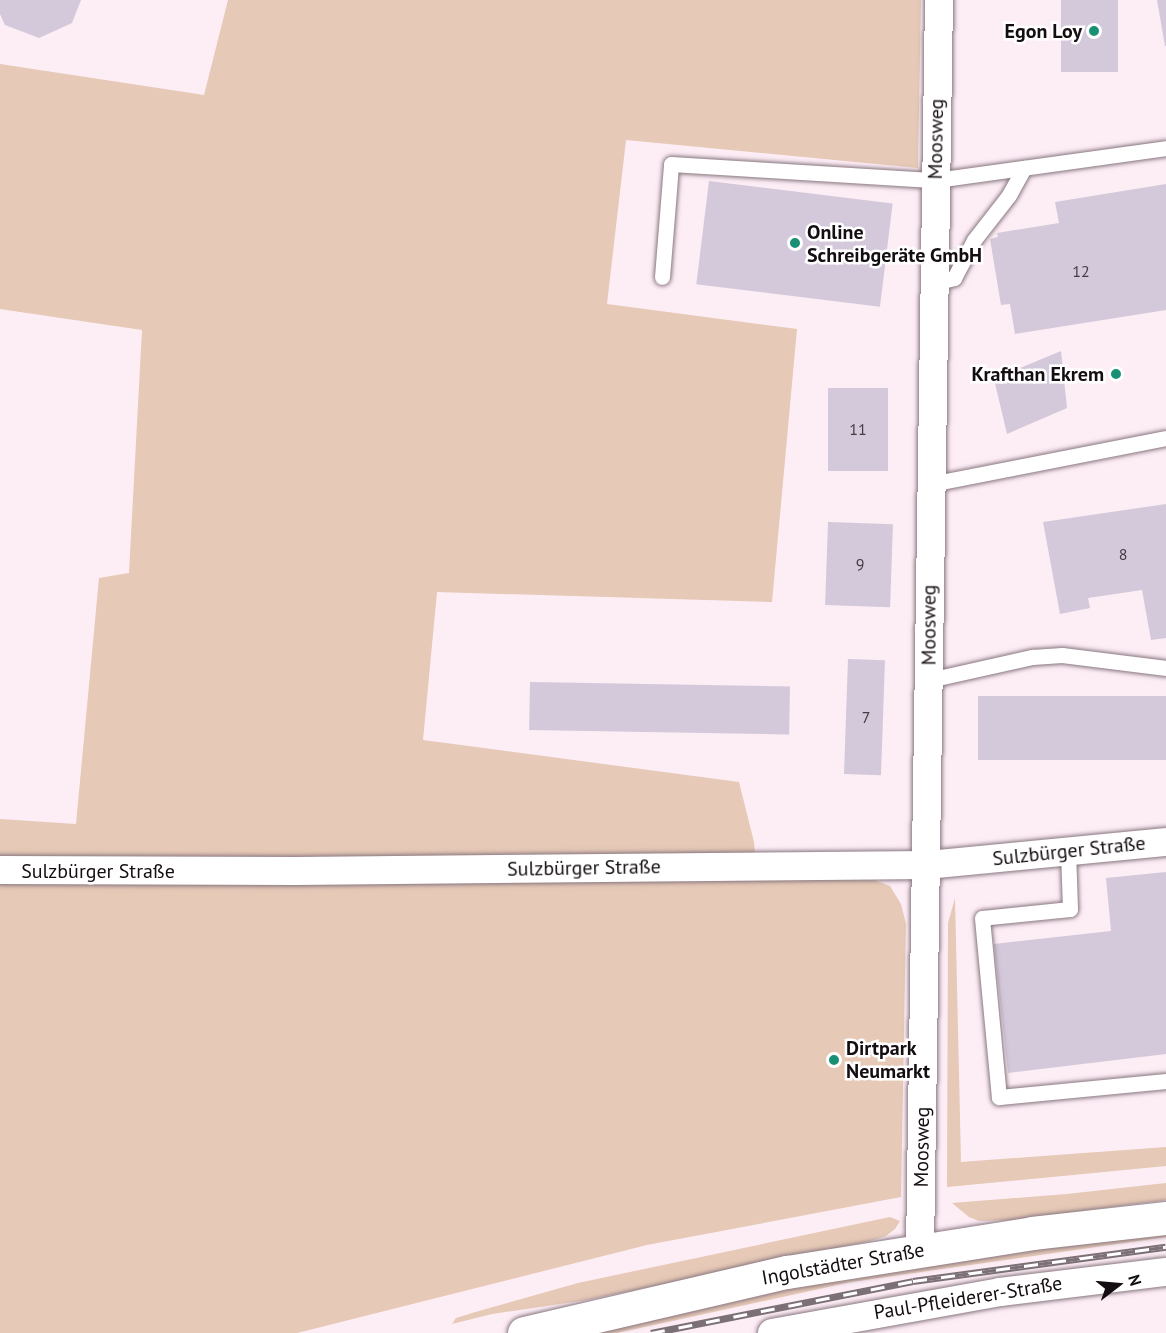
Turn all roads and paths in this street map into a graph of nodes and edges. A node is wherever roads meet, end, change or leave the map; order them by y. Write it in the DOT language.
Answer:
graph roads {
  1 [pos="939,0"];
  2 [pos="1166,148"];
  3 [pos="1024,168"];
  4 [pos="936,180"];
  5 [pos="662,277"];
  6 [pos="934,283"];
  7 [pos="1166,438"];
  8 [pos="931,484"];
  9 [pos="1166,668"];
  10 [pos="929,680"];
  11 [pos="1166,842"];
  12 [pos="1068,851"];
  13 [pos="927,865"];
  14 [pos="0,870"];
  15 [pos="1166,1081"];
  16 [pos="1166,1218"];
  17 [pos="920,1250"];
  18 [pos="1166,1272"];
  19 [pos="877,1323"];
  20 [pos="524,1333"];
  21 [pos="772,1333"];
  1 -- 4 [label="street, Moosweg"];
  2 -- 3 [label="lane"];
  3 -- 4 [label="lane"];
  3 -- 6 [label="lane"];
  4 -- 5 [label="lane"];
  4 -- 6 [label="street, Moosweg"];
  6 -- 8 [label="street, Moosweg"];
  7 -- 8 [label="lane"];
  8 -- 10 [label="street, Moosweg"];
  9 -- 10 [label="lane"];
  10 -- 13 [label="street, Moosweg"];
  11 -- 12 [label="street, Sulzbürger Straße"];
  12 -- 13 [label="street, Sulzbürger Straße"];
  12 -- 15 [label="lane"];
  13 -- 14 [label="street, Sulzbürger Straße"];
  13 -- 17 [label="street, Moosweg"];
  16 -- 17 [label="street, Ingolstädter Straße"];
  17 -- 20 [label="street, Ingolstädter Straße"];
  18 -- 19 [label="street, Paul-Pfleiderer-Straße"];
  19 -- 21 [label="street, Paul-Pfleiderer-Straße"];
}
